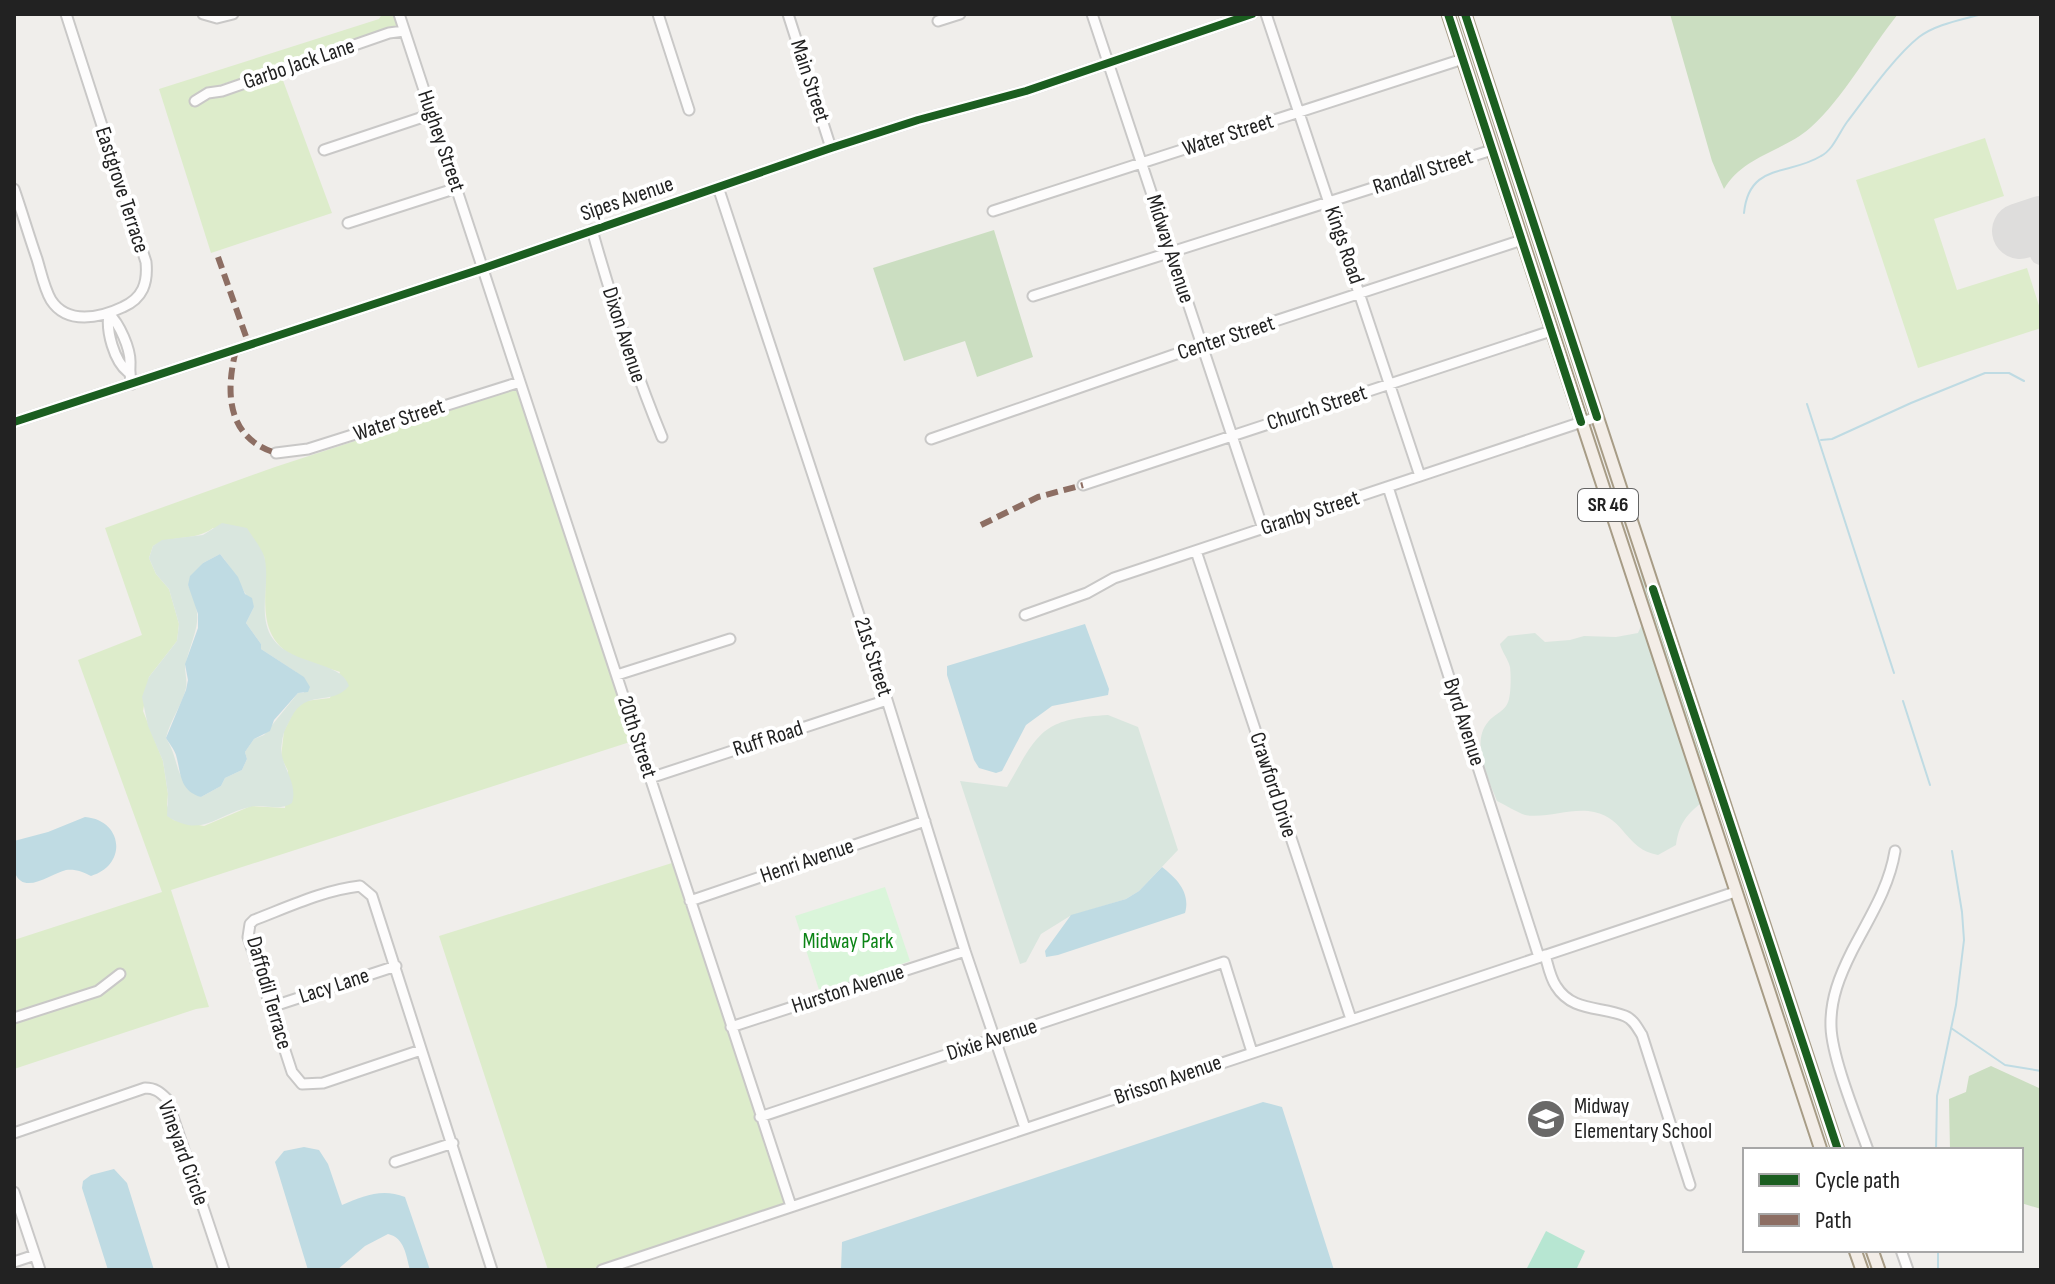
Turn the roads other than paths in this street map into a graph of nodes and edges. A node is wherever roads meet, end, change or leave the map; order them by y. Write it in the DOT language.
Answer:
graph roads {
  1 [pos="66,14"];
  2 [pos="203,14"];
  3 [pos="233,14"];
  4 [pos="399,14"];
  5 [pos="658,14"];
  6 [pos="788,14"];
  7 [pos="960,14"];
  8 [pos="1092,14"];
  9 [pos="1252,14"];
  10 [pos="1266,14"];
  11 [pos="1448,14"];
  12 [pos="1465,14"];
  13 [pos="938,21"];
  14 [pos="404,31"];
  15 [pos="1463,59"];
  16 [pos="1108,63"];
  17 [pos="195,101"];
  18 [pos="689,110"];
  19 [pos="1299,112"];
  20 [pos="432,114"];
  21 [pos="831,148"];
  22 [pos="324,150"];
  23 [pos="1492,150"];
  24 [pos="1141,163"];
  25 [pos="718,187"];
  26 [pos="457,188"];
  27 [pos="14,189"];
  28 [pos="1329,203"];
  29 [pos="993,211"];
  30 [pos="348,223"];
  31 [pos="592,230"];
  32 [pos="1522,240"];
  33 [pos="1171,252"];
  34 [pos="1544,255"];
  35 [pos="484,268"];
  36 [pos="1360,293"];
  37 [pos="1033,296"];
  38 [pos="109,314"];
  39 [pos="1551,331"];
  40 [pos="1202,345"];
  41 [pos="126,346"];
  42 [pos="115,350"];
  43 [pos="128,372"];
  44 [pos="520,382"];
  45 [pos="132,384"];
  46 [pos="1390,384"];
  47 [pos="1597,417"];
  48 [pos="14,422"];
  49 [pos="1581,422"];
  50 [pos="1232,435"];
  51 [pos="662,437"];
  52 [pos="931,439"];
  53 [pos="276,453"];
  54 [pos="1420,476"];
  55 [pos="1083,485"];
  56 [pos="1388,487"];
  57 [pos="1263,529"];
  58 [pos="1196,551"];
  59 [pos="1025,615"];
  60 [pos="730,639"];
  61 [pos="617,675"];
  62 [pos="887,700"];
  63 [pos="650,778"];
  64 [pos="925,821"];
  65 [pos="1895,851"];
  66 [pos="1735,892"];
  67 [pos="690,901"];
  68 [pos="965,951"];
  69 [pos="1542,956"];
  70 [pos="396,966"];
  71 [pos="120,974"];
  72 [pos="271,1007"];
  73 [pos="14,1018"];
  74 [pos="1351,1019"];
  75 [pos="731,1027"];
  76 [pos="996,1038"];
  77 [pos="421,1050"];
  78 [pos="1252,1052"];
  79 [pos="760,1117"];
  80 [pos="1025,1128"];
  81 [pos="14,1133"];
  82 [pos="453,1143"];
  83 [pos="1820,1148"];
  84 [pos="1837,1148"];
  85 [pos="1867,1148"];
  86 [pos="395,1162"];
  87 [pos="1690,1185"];
  88 [pos="14,1192"];
  89 [pos="791,1206"];
  90 [pos="35,1255"];
  91 [pos="14,1262"];
  92 [pos="40,1270"];
  93 [pos="224,1270"];
  94 [pos="492,1270"];
  95 [pos="602,1270"];
  1 -- 38 [label="street, Eastgrove Terrace"];
  2 -- 3 [label="street"];
  4 -- 14 [label="street, Hughey Street"];
  5 -- 18 [label="street"];
  6 -- 21 [label="street, Main Street"];
  7 -- 13 [label="street"];
  8 -- 16 [label="street, Midway Avenue"];
  9 -- 16 [label="street, Sipes Avenue"];
  10 -- 19 [label="street, Kings Road"];
  11 -- 15 [label="main road, SR 46"];
  12 -- 34 [label="main road, SR 46"];
  14 -- 17 [label="street, Garbo Jack Lane"];
  14 -- 20 [label="street, Hughey Street"];
  15 -- 19 [label="street, Water Street"];
  15 -- 23 [label="main road, SR 46"];
  16 -- 21 [label="street, Sipes Avenue"];
  16 -- 24 [label="street, Midway Avenue"];
  19 -- 24 [label="street, Water Street"];
  19 -- 28 [label="street, Kings Road"];
  20 -- 22 [label="street"];
  20 -- 26 [label="street, Hughey Street"];
  21 -- 25 [label="street, Sipes Avenue"];
  23 -- 28 [label="street, Randall Street"];
  23 -- 32 [label="main road, SR 46"];
  23 -- 34 [label="main road"];
  24 -- 29 [label="street, Water Street"];
  24 -- 33 [label="street, Midway Avenue"];
  25 -- 31 [label="street, Sipes Avenue"];
  25 -- 62 [label="street, 21st Street"];
  26 -- 30 [label="street"];
  26 -- 35 [label="street, Hughey Street"];
  27 -- 38 [label="street"];
  28 -- 33 [label="street, Randall Street"];
  28 -- 36 [label="street, Kings Road"];
  31 -- 35 [label="street, Sipes Avenue"];
  31 -- 51 [label="street, Dixon Avenue"];
  32 -- 36 [label="street, Center Street"];
  32 -- 39 [label="main road, SR 46"];
  33 -- 37 [label="street, Randall Street"];
  33 -- 40 [label="street, Midway Avenue"];
  34 -- 47 [label="main road, SR 46"];
  35 -- 44 [label="street, 20th Street"];
  35 -- 45 [label="street, Sipes Avenue"];
  36 -- 40 [label="street, Center Street"];
  36 -- 46 [label="street, Kings Road"];
  38 -- 41 [label="street"];
  38 -- 42 [label="street"];
  39 -- 46 [label="street, Church Street"];
  39 -- 49 [label="main road, SR 46"];
  40 -- 50 [label="street, Midway Avenue"];
  40 -- 52 [label="street, Center Street"];
  41 -- 42 [label="street"];
  41 -- 43 [label="street"];
  42 -- 43 [label="street"];
  43 -- 45 [label="street"];
  44 -- 53 [label="street, Water Street"];
  44 -- 61 [label="street, 20th Street"];
  45 -- 48 [label="street, Sipes Avenue"];
  46 -- 50 [label="street, Church Street"];
  46 -- 54 [label="street, Kings Road"];
  47 -- 49 [label="street, Granby Street"];
  47 -- 84 [label="main road, SR 46"];
  49 -- 54 [label="street, Granby Street"];
  49 -- 66 [label="main road, SR 46"];
  50 -- 55 [label="street, Church Street"];
  50 -- 57 [label="street, Midway Avenue"];
  54 -- 56 [label="street, Granby Street"];
  56 -- 57 [label="street, Granby Street"];
  56 -- 69 [label="street, Byrd Avenue"];
  57 -- 58 [label="street, Granby Street"];
  58 -- 59 [label="street, Granby Street"];
  58 -- 74 [label="street, Crawford Drive"];
  60 -- 61 [label="street"];
  61 -- 63 [label="street, 20th Street"];
  62 -- 63 [label="street, Ruff Road"];
  62 -- 64 [label="street, 21st Street"];
  63 -- 67 [label="street, 20th Street"];
  64 -- 67 [label="street, Henri Avenue"];
  64 -- 68 [label="street, 21st Street"];
  65 -- 85 [label="street"];
  66 -- 69 [label="street, Brisson Avenue"];
  66 -- 83 [label="main road, SR 46"];
  67 -- 75 [label="street, 20th Street"];
  68 -- 75 [label="street, Hurston Avenue"];
  68 -- 76 [label="street, 21st Street"];
  69 -- 74 [label="street, Brisson Avenue"];
  69 -- 87 [label="street, Byrd Avenue"];
  70 -- 72 [label="street, Lacy Lane"];
  70 -- 72 [label="street, Daffodil Terrace"];
  70 -- 77 [label="street, Daffodil Terrace"];
  71 -- 73 [label="street"];
  72 -- 77 [label="street, Daffodil Terrace"];
  74 -- 78 [label="street, Brisson Avenue"];
  75 -- 79 [label="street, 20th Street"];
  76 -- 78 [label="street, Dixie Avenue"];
  76 -- 79 [label="street, Dixie Avenue"];
  76 -- 80 [label="street, 21st Street"];
  77 -- 82 [label="street, Daffodil Terrace"];
  78 -- 80 [label="street, Brisson Avenue"];
  79 -- 89 [label="street, 20th Street"];
  80 -- 89 [label="street, Brisson Avenue"];
  81 -- 93 [label="street, Vineyard Circle"];
  82 -- 86 [label="street"];
  82 -- 94 [label="street, Daffodil Terrace"];
  88 -- 90 [label="street"];
  89 -- 95 [label="street, Brisson Avenue"];
  90 -- 91 [label="street"];
  90 -- 92 [label="street"];
}
